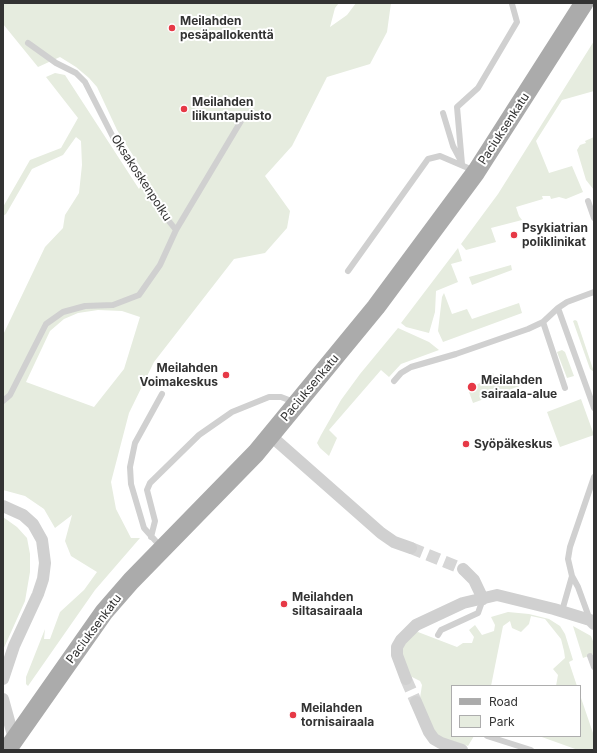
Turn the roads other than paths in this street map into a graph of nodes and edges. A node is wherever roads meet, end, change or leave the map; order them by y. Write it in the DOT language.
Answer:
graph roads {
  1 [pos="584,3"];
  2 [pos="512,4"];
  3 [pos="28,43"];
  4 [pos="443,113"];
  5 [pos="244,116"];
  6 [pos="469,168"];
  7 [pos="588,201"];
  8 [pos="594,218"];
  9 [pos="176,230"];
  10 [pos="348,271"];
  11 [pos="594,292"];
  12 [pos="558,308"];
  13 [pos="543,322"];
  14 [pos="394,381"];
  15 [pos="565,388"];
  16 [pos="162,394"];
  17 [pos="3,401"];
  18 [pos="298,404"];
  19 [pos="594,408"];
  20 [pos="271,436"];
  21 [pos="594,477"];
  22 [pos="3,506"];
  23 [pos="157,543"];
  24 [pos="411,548"];
  25 [pos="463,569"];
  26 [pos="572,576"];
  27 [pos="483,599"];
  28 [pos="562,611"];
  29 [pos="592,622"];
  30 [pos="438,635"];
  31 [pos="590,656"];
  32 [pos="594,667"];
  33 [pos="3,679"];
  34 [pos="406,679"];
  35 [pos="3,699"];
  36 [pos="416,702"];
  37 [pos="490,737"];
  38 [pos="11,744"];
  39 [pos="462,750"];
  40 [pos="531,750"];
  1 -- 6 [label="main road, Paciuksenkatu"];
  2 -- 6 [label="lane"];
  3 -- 9 [label="lane, Oksakoskenpolku"];
  4 -- 6 [label="lane"];
  5 -- 9 [label="lane"];
  6 -- 10 [label="lane"];
  6 -- 18 [label="main road, Paciuksenkatu"];
  7 -- 8 [label="lane"];
  9 -- 17 [label="lane, Oksakoskenpolku"];
  11 -- 12 [label="lane"];
  12 -- 13 [label="lane"];
  12 -- 19 [label="lane"];
  13 -- 14 [label="lane"];
  13 -- 15 [label="lane"];
  16 -- 23 [label="lane"];
  18 -- 20 [label="main road, Paciuksenkatu"];
  18 -- 23 [label="lane"];
  20 -- 23 [label="main road, Paciuksenkatu"];
  20 -- 24 [label="street"];
  21 -- 26 [label="lane"];
  22 -- 33 [label="street"];
  23 -- 38 [label="main road, Paciuksenkatu"];
  25 -- 27 [label="street"];
  26 -- 28 [label="lane"];
  26 -- 29 [label="lane"];
  27 -- 28 [label="street"];
  27 -- 30 [label="lane"];
  27 -- 34 [label="street"];
  28 -- 29 [label="street"];
  31 -- 32 [label="lane"];
  35 -- 38 [label="street"];
  36 -- 39 [label="street"];
  37 -- 40 [label="lane"];
}
